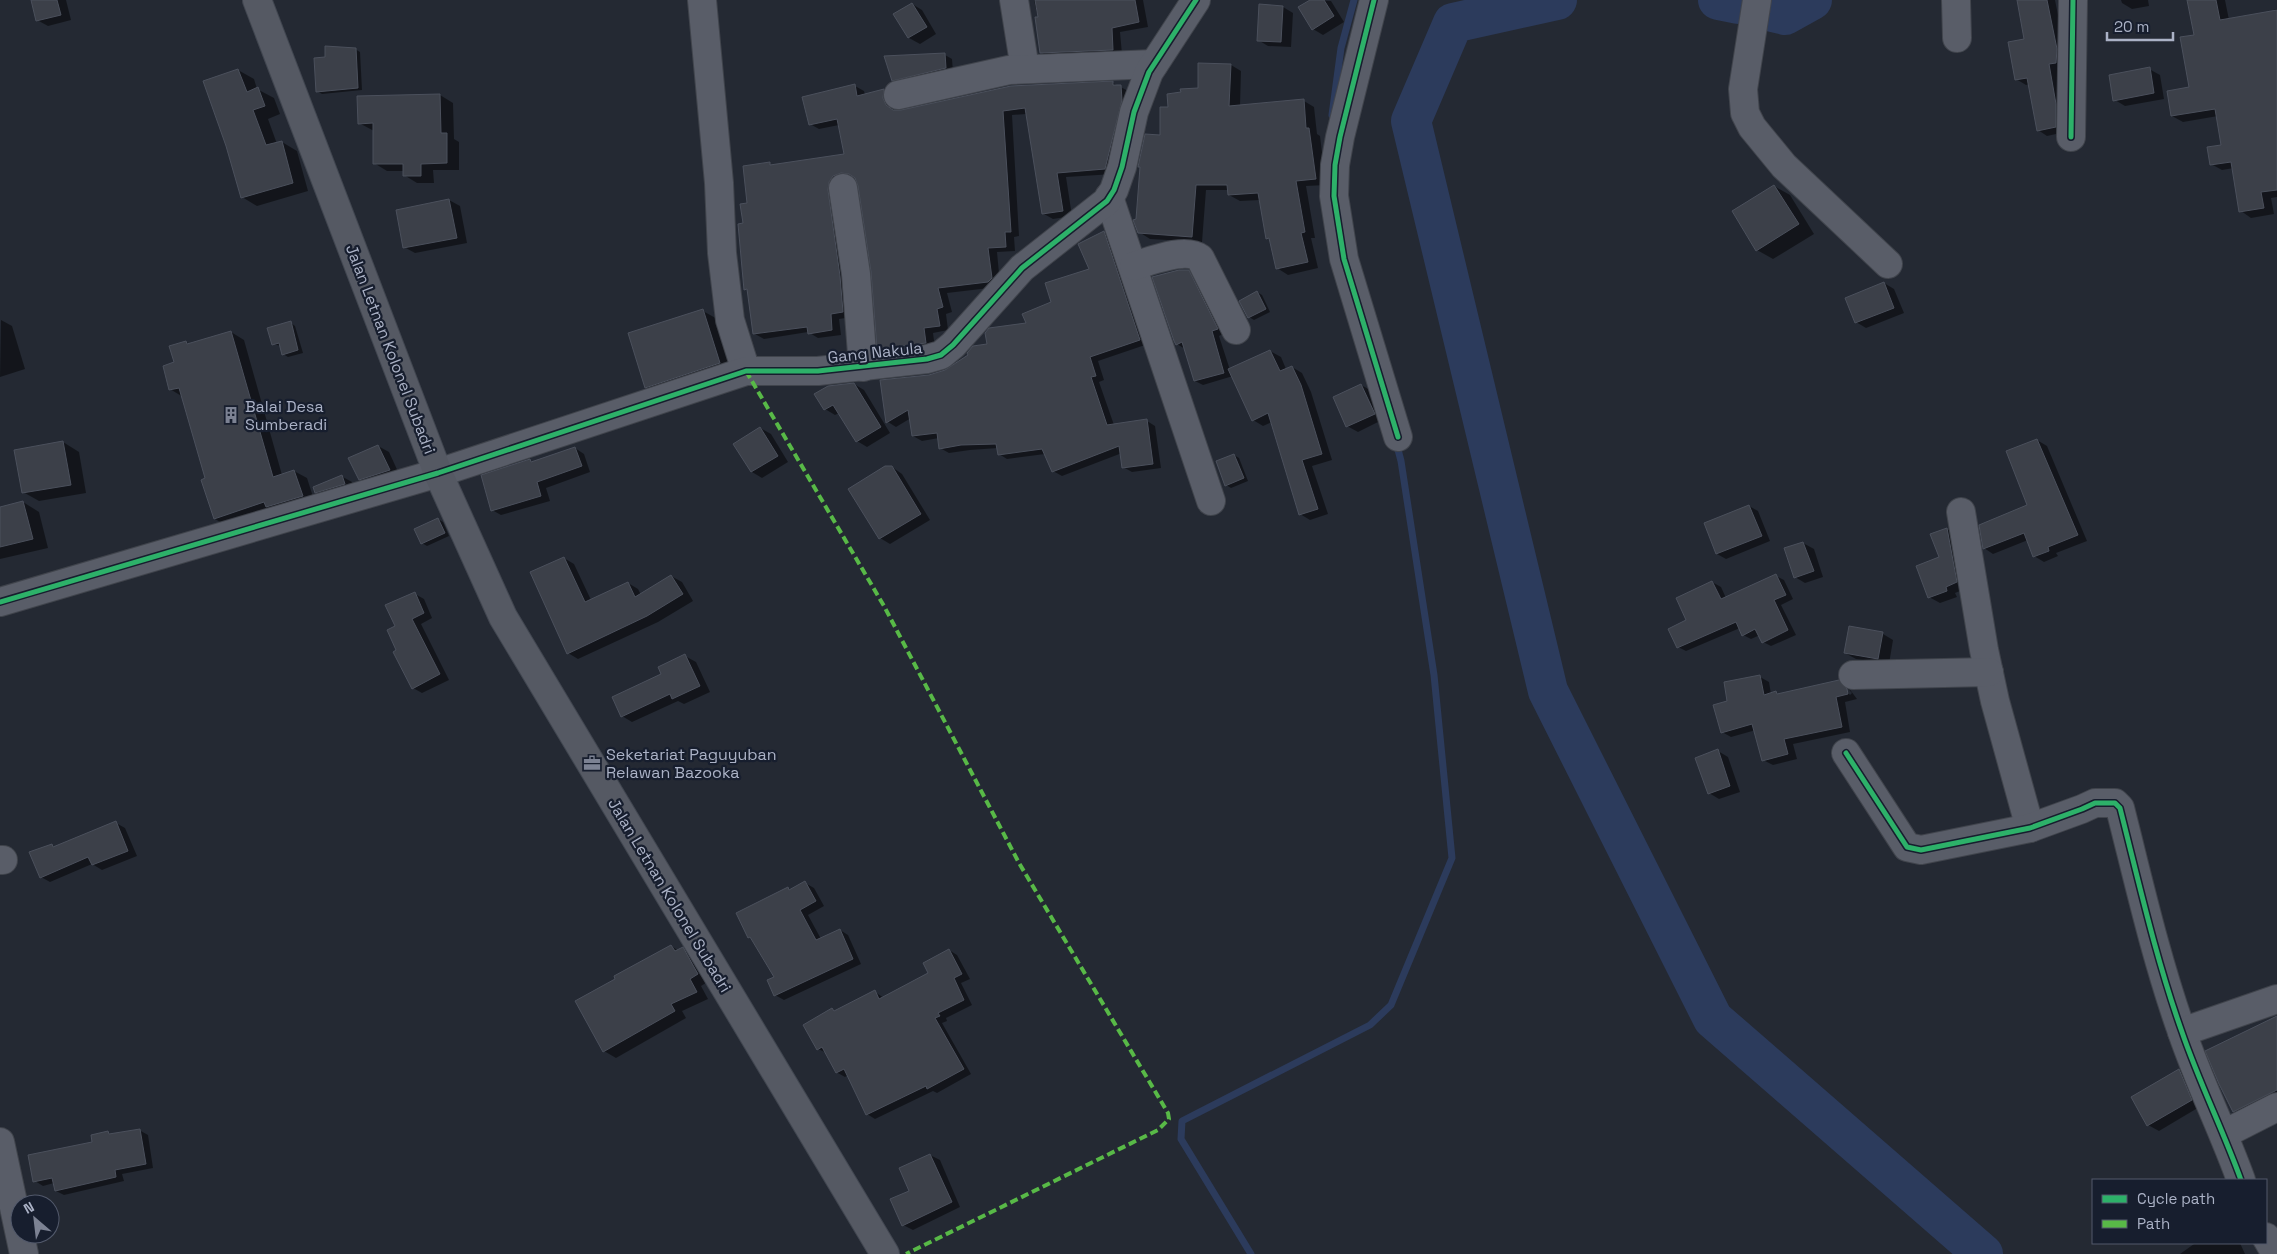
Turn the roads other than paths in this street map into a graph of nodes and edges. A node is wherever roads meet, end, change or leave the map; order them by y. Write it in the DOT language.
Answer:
graph roads {
  1 [pos="257,0"];
  2 [pos="702,0"];
  3 [pos="1014,0"];
  4 [pos="1196,0"];
  5 [pos="1374,0"];
  6 [pos="1757,0"];
  7 [pos="1956,0"];
  8 [pos="2073,0"];
  9 [pos="1958,38"];
  10 [pos="1154,64"];
  11 [pos="1025,69"];
  12 [pos="898,95"];
  13 [pos="2071,137"];
  14 [pos="843,188"];
  15 [pos="1110,196"];
  16 [pos="1888,264"];
  17 [pos="1134,266"];
  18 [pos="1236,330"];
  19 [pos="863,366"];
  20 [pos="746,371"];
  21 [pos="1398,437"];
  22 [pos="438,473"];
  23 [pos="1211,501"];
  24 [pos="1961,512"];
  25 [pos="0,602"];
  26 [pos="1989,672"];
  27 [pos="1853,675"];
  28 [pos="1846,754"];
  29 [pos="2030,828"];
  30 [pos="2277,999"];
  31 [pos="2182,1032"];
  32 [pos="2277,1107"];
  33 [pos="2224,1134"];
  34 [pos="0,1142"];
  35 [pos="2241,1179"];
  36 [pos="2267,1239"];
  37 [pos="24,1254"];
  38 [pos="885,1254"];
  39 [pos="2276,1254"];
  1 -- 22 [label="main road, Jalan Letnan Kolonel Subadri"];
  2 -- 20 [label="street"];
  3 -- 11 [label="street"];
  4 -- 10 [label="street, Gang Nakula"];
  5 -- 21 [label="street"];
  6 -- 16 [label="street"];
  7 -- 9 [label="street"];
  8 -- 13 [label="street"];
  10 -- 11 [label="street"];
  10 -- 15 [label="street, Gang Nakula"];
  11 -- 12 [label="street"];
  14 -- 19 [label="street"];
  15 -- 17 [label="street"];
  15 -- 19 [label="street, Gang Nakula"];
  17 -- 18 [label="street"];
  17 -- 23 [label="street"];
  19 -- 20 [label="street, Gang Nakula"];
  20 -- 22 [label="street, Gang Nakula"];
  22 -- 25 [label="street, Gang Nakula"];
  22 -- 38 [label="main road, Jalan Letnan Kolonel Subadri"];
  24 -- 26 [label="street"];
  26 -- 27 [label="street"];
  26 -- 29 [label="street"];
  28 -- 29 [label="street"];
  29 -- 31 [label="street"];
  30 -- 31 [label="street"];
  31 -- 33 [label="street"];
  32 -- 33 [label="street"];
  33 -- 35 [label="street"];
  34 -- 37 [label="street"];
  36 -- 39 [label="street"];
}
